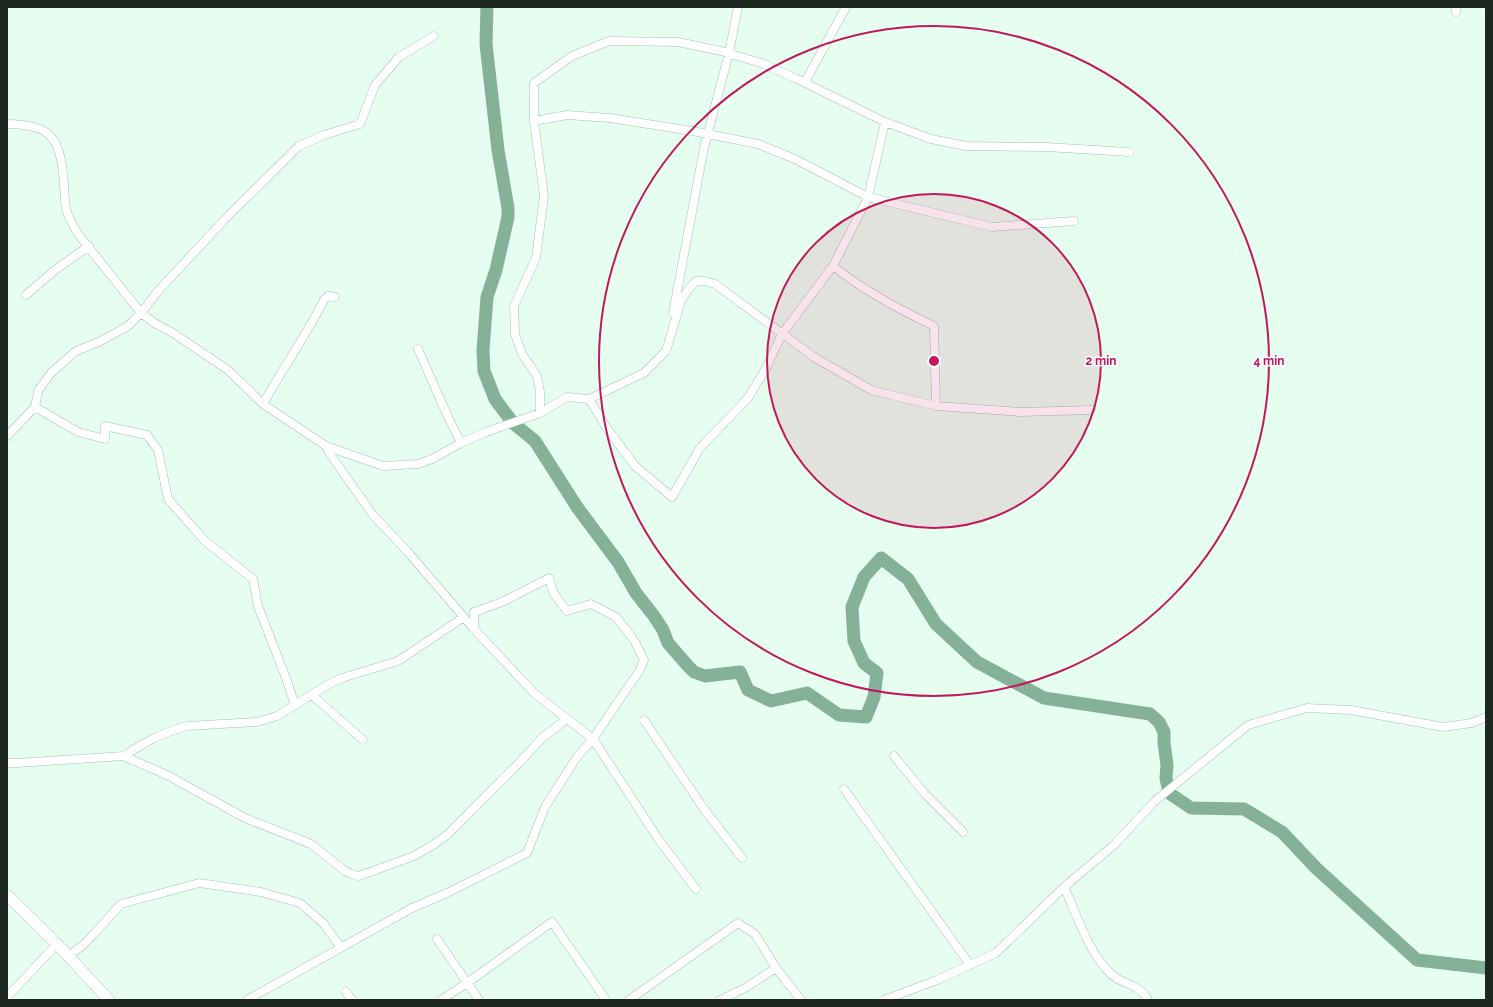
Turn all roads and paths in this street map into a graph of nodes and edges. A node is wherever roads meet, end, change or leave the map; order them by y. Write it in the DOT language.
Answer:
graph roads {
  1 [pos="738,7"];
  2 [pos="846,7"];
  3 [pos="434,36"];
  4 [pos="729,53"];
  5 [pos="805,82"];
  6 [pos="534,121"];
  7 [pos="885,122"];
  8 [pos="7,124"];
  9 [pos="708,134"];
  10 [pos="1129,152"];
  11 [pos="868,197"];
  12 [pos="1074,221"];
  13 [pos="89,246"];
  14 [pos="833,266"];
  15 [pos="26,295"];
  16 [pos="335,296"];
  17 [pos="141,314"];
  18 [pos="782,334"];
  19 [pos="418,349"];
  20 [pos="666,351"];
  21 [pos="589,400"];
  22 [pos="262,404"];
  23 [pos="936,406"];
  24 [pos="34,407"];
  25 [pos="1091,410"];
  26 [pos="540,413"];
  27 [pos="7,436"];
  28 [pos="461,443"];
  29 [pos="326,446"];
  30 [pos="464,618"];
  31 [pos="474,629"];
  32 [pos="312,695"];
  33 [pos="295,705"];
  34 [pos="1486,717"];
  35 [pos="567,719"];
  36 [pos="644,720"];
  37 [pos="593,739"];
  38 [pos="364,740"];
  39 [pos="123,756"];
  40 [pos="894,756"];
  41 [pos="7,763"];
  42 [pos="844,789"];
  43 [pos="963,832"];
  44 [pos="742,858"];
  45 [pos="1064,887"];
  46 [pos="696,889"];
  47 [pos="7,895"];
  48 [pos="437,939"];
  49 [pos="56,944"];
  50 [pos="341,948"];
  51 [pos="68,956"];
  52 [pos="970,965"];
  53 [pos="776,968"];
  54 [pos="467,983"];
  55 [pos="346,992"];
  56 [pos="7,997"];
  57 [pos="109,1000"];
  58 [pos="247,1000"];
  59 [pos="352,1000"];
  60 [pos="441,1000"];
  61 [pos="478,1000"];
  62 [pos="606,1000"];
  63 [pos="628,1000"];
  64 [pos="720,1000"];
  65 [pos="801,1000"];
  66 [pos="884,1000"];
  67 [pos="1148,1000"];
  1 -- 4 [label="street"];
  2 -- 5 [label="street"];
  3 -- 17 [label="street"];
  4 -- 5 [label="street"];
  4 -- 6 [label="street"];
  4 -- 9 [label="street"];
  5 -- 7 [label="street"];
  6 -- 9 [label="street"];
  6 -- 26 [label="street"];
  7 -- 10 [label="street"];
  7 -- 11 [label="street"];
  8 -- 13 [label="street"];
  9 -- 11 [label="street"];
  9 -- 20 [label="street"];
  11 -- 12 [label="street"];
  11 -- 14 [label="street"];
  13 -- 15 [label="street"];
  13 -- 17 [label="street"];
  14 -- 18 [label="street"];
  14 -- 23 [label="street"];
  16 -- 22 [label="street"];
  17 -- 22 [label="street"];
  17 -- 24 [label="street"];
  18 -- 20 [label="street"];
  18 -- 21 [label="street"];
  18 -- 23 [label="street"];
  19 -- 28 [label="street"];
  20 -- 21 [label="street"];
  21 -- 26 [label="street"];
  22 -- 29 [label="street"];
  23 -- 25 [label="street"];
  24 -- 27 [label="street"];
  24 -- 33 [label="street"];
  26 -- 28 [label="street"];
  28 -- 29 [label="street"];
  29 -- 30 [label="street"];
  30 -- 31 [label="street"];
  30 -- 32 [label="street"];
  31 -- 35 [label="street"];
  31 -- 37 [label="street"];
  32 -- 33 [label="street"];
  32 -- 38 [label="street"];
  33 -- 39 [label="street"];
  34 -- 45 [label="street"];
  35 -- 37 [label="street"];
  35 -- 39 [label="street"];
  36 -- 44 [label="street"];
  37 -- 46 [label="street"];
  37 -- 50 [label="street"];
  39 -- 41 [label="street"];
  40 -- 43 [label="street"];
  42 -- 52 [label="street"];
  45 -- 52 [label="street"];
  45 -- 67 [label="street"];
  47 -- 49 [label="main road"];
  48 -- 54 [label="street"];
  49 -- 51 [label="main road"];
  49 -- 56 [label="street"];
  50 -- 51 [label="street"];
  50 -- 58 [label="street"];
  51 -- 57 [label="main road"];
  52 -- 66 [label="street"];
  53 -- 63 [label="street"];
  53 -- 64 [label="street"];
  53 -- 65 [label="street"];
  54 -- 60 [label="street"];
  54 -- 61 [label="street"];
  54 -- 62 [label="street"];
  55 -- 59 [label="street"];
}
